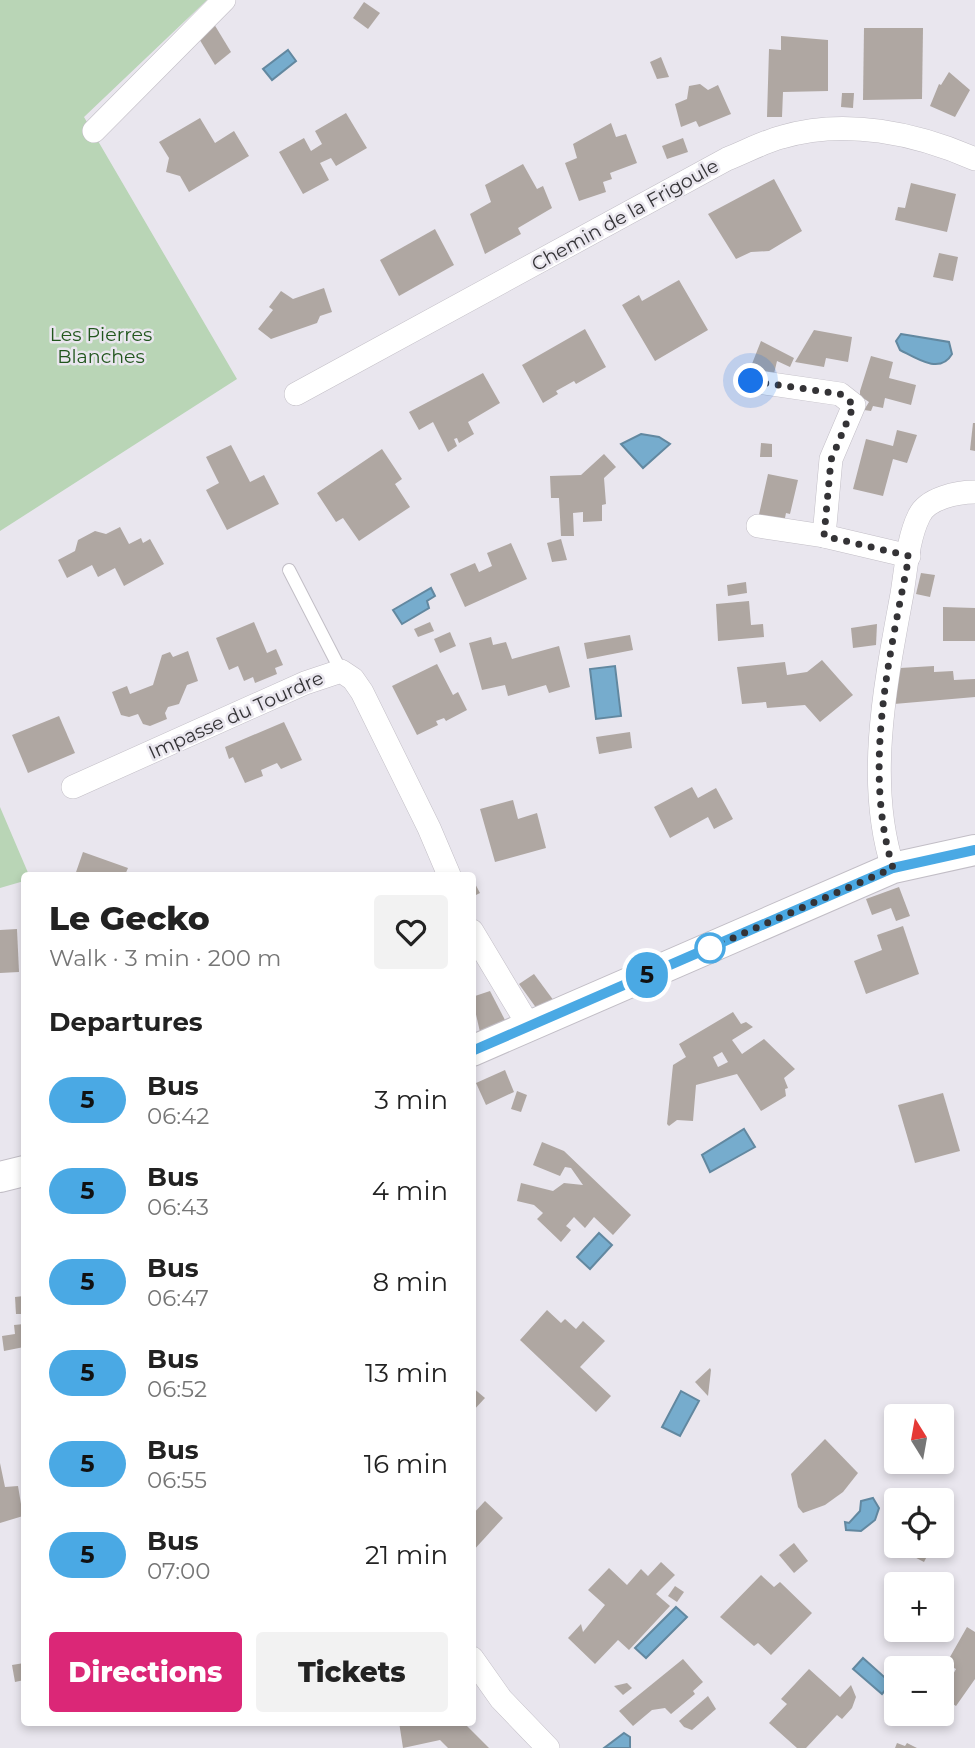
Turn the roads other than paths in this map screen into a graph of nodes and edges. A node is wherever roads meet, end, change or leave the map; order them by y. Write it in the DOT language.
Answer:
graph roads {
  1 [pos="224,0"];
  2 [pos="94,131"];
  3 [pos="975,159"];
  4 [pos="751,381"];
  5 [pos="296,394"];
  6 [pos="975,492"];
  7 [pos="758,526"];
  8 [pos="824,536"];
  9 [pos="909,556"];
  10 [pos="289,570"];
  11 [pos="341,671"];
  12 [pos="73,787"];
  13 [pos="975,850"];
  14 [pos="893,868"];
  15 [pos="448,872"];
  16 [pos="476,937"];
  17 [pos="529,1026"];
  18 [pos="476,1049"];
  19 [pos="21,1172"];
  20 [pos="0,1177"];
  21 [pos="476,1664"];
  22 [pos="548,1748"];
  1 -- 2 [label="street"];
  3 -- 5 [label="street, Chemin de la Frigoule"];
  4 -- 8 [label="street"];
  6 -- 9 [label="street"];
  7 -- 8 [label="street"];
  8 -- 9 [label="street"];
  9 -- 14 [label="street"];
  10 -- 11 [label="lane"];
  11 -- 12 [label="street, Impasse du Tourdre"];
  11 -- 15 [label="street, Impasse du Tourdre"];
  13 -- 14 [label="street"];
  14 -- 17 [label="street"];
  16 -- 17 [label="street"];
  17 -- 18 [label="street"];
  19 -- 20 [label="street"];
  21 -- 22 [label="street"];
}
